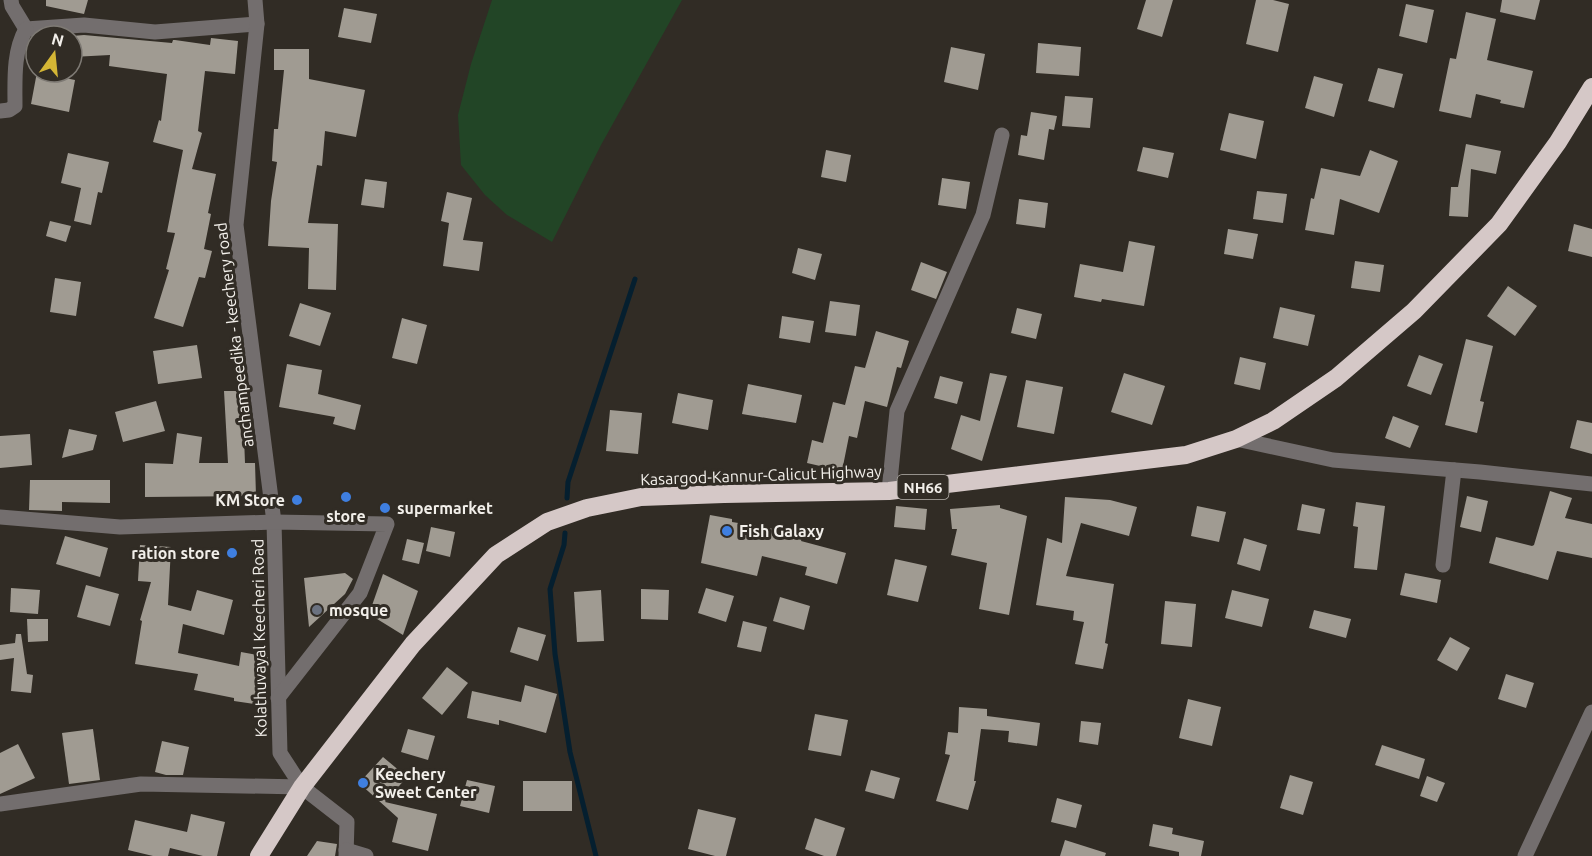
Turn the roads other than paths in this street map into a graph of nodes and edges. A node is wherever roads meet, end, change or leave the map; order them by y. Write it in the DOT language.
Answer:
graph roads {
  1 [pos="11,0"];
  2 [pos="255,0"];
  3 [pos="257,24"];
  4 [pos="24,26"];
  5 [pos="84,26"];
  6 [pos="24,33"];
  7 [pos="1589,98"];
  8 [pos="0,111"];
  9 [pos="1002,135"];
  10 [pos="1236,439"];
  11 [pos="1454,470"];
  12 [pos="1592,484"];
  13 [pos="889,491"];
  14 [pos="0,517"];
  15 [pos="274,522"];
  16 [pos="1443,565"];
  17 [pos="278,698"];
  18 [pos="1592,712"];
  19 [pos="302,787"];
  20 [pos="0,804"];
  21 [pos="346,853"];
  22 [pos="259,856"];
  23 [pos="366,856"];
  24 [pos="1525,856"];
  1 -- 4 [label="street"];
  2 -- 3 [label="street, anchampeedika - keechery road"];
  3 -- 5 [label="street"];
  3 -- 15 [label="street, anchampeedika - keechery road"];
  6 -- 8 [label="street"];
  7 -- 10 [label="highway, Kasargod-Kannur-Calicut Highway / NH66"];
  9 -- 13 [label="street"];
  10 -- 11 [label="street"];
  10 -- 13 [label="highway, Kasargod-Kannur-Calicut Highway / NH66"];
  11 -- 12 [label="street"];
  11 -- 16 [label="street"];
  13 -- 19 [label="highway, Kasargod-Kannur-Calicut Highway / NH66"];
  14 -- 15 [label="street, Kolathuvayal Keecheri Road"];
  15 -- 17 [label="street, Kolathuvayal Keecheri Road"];
  15 -- 17 [label="street"];
  17 -- 19 [label="street, Kolathuvayal Keecheri Road"];
  18 -- 24 [label="street"];
  19 -- 20 [label="street"];
  19 -- 21 [label="street, Kolathuvayal Keecheri Road"];
  19 -- 22 [label="highway, Kasargod-Kannur-Calicut Highway / NH66"];
  21 -- 23 [label="street"];
}
